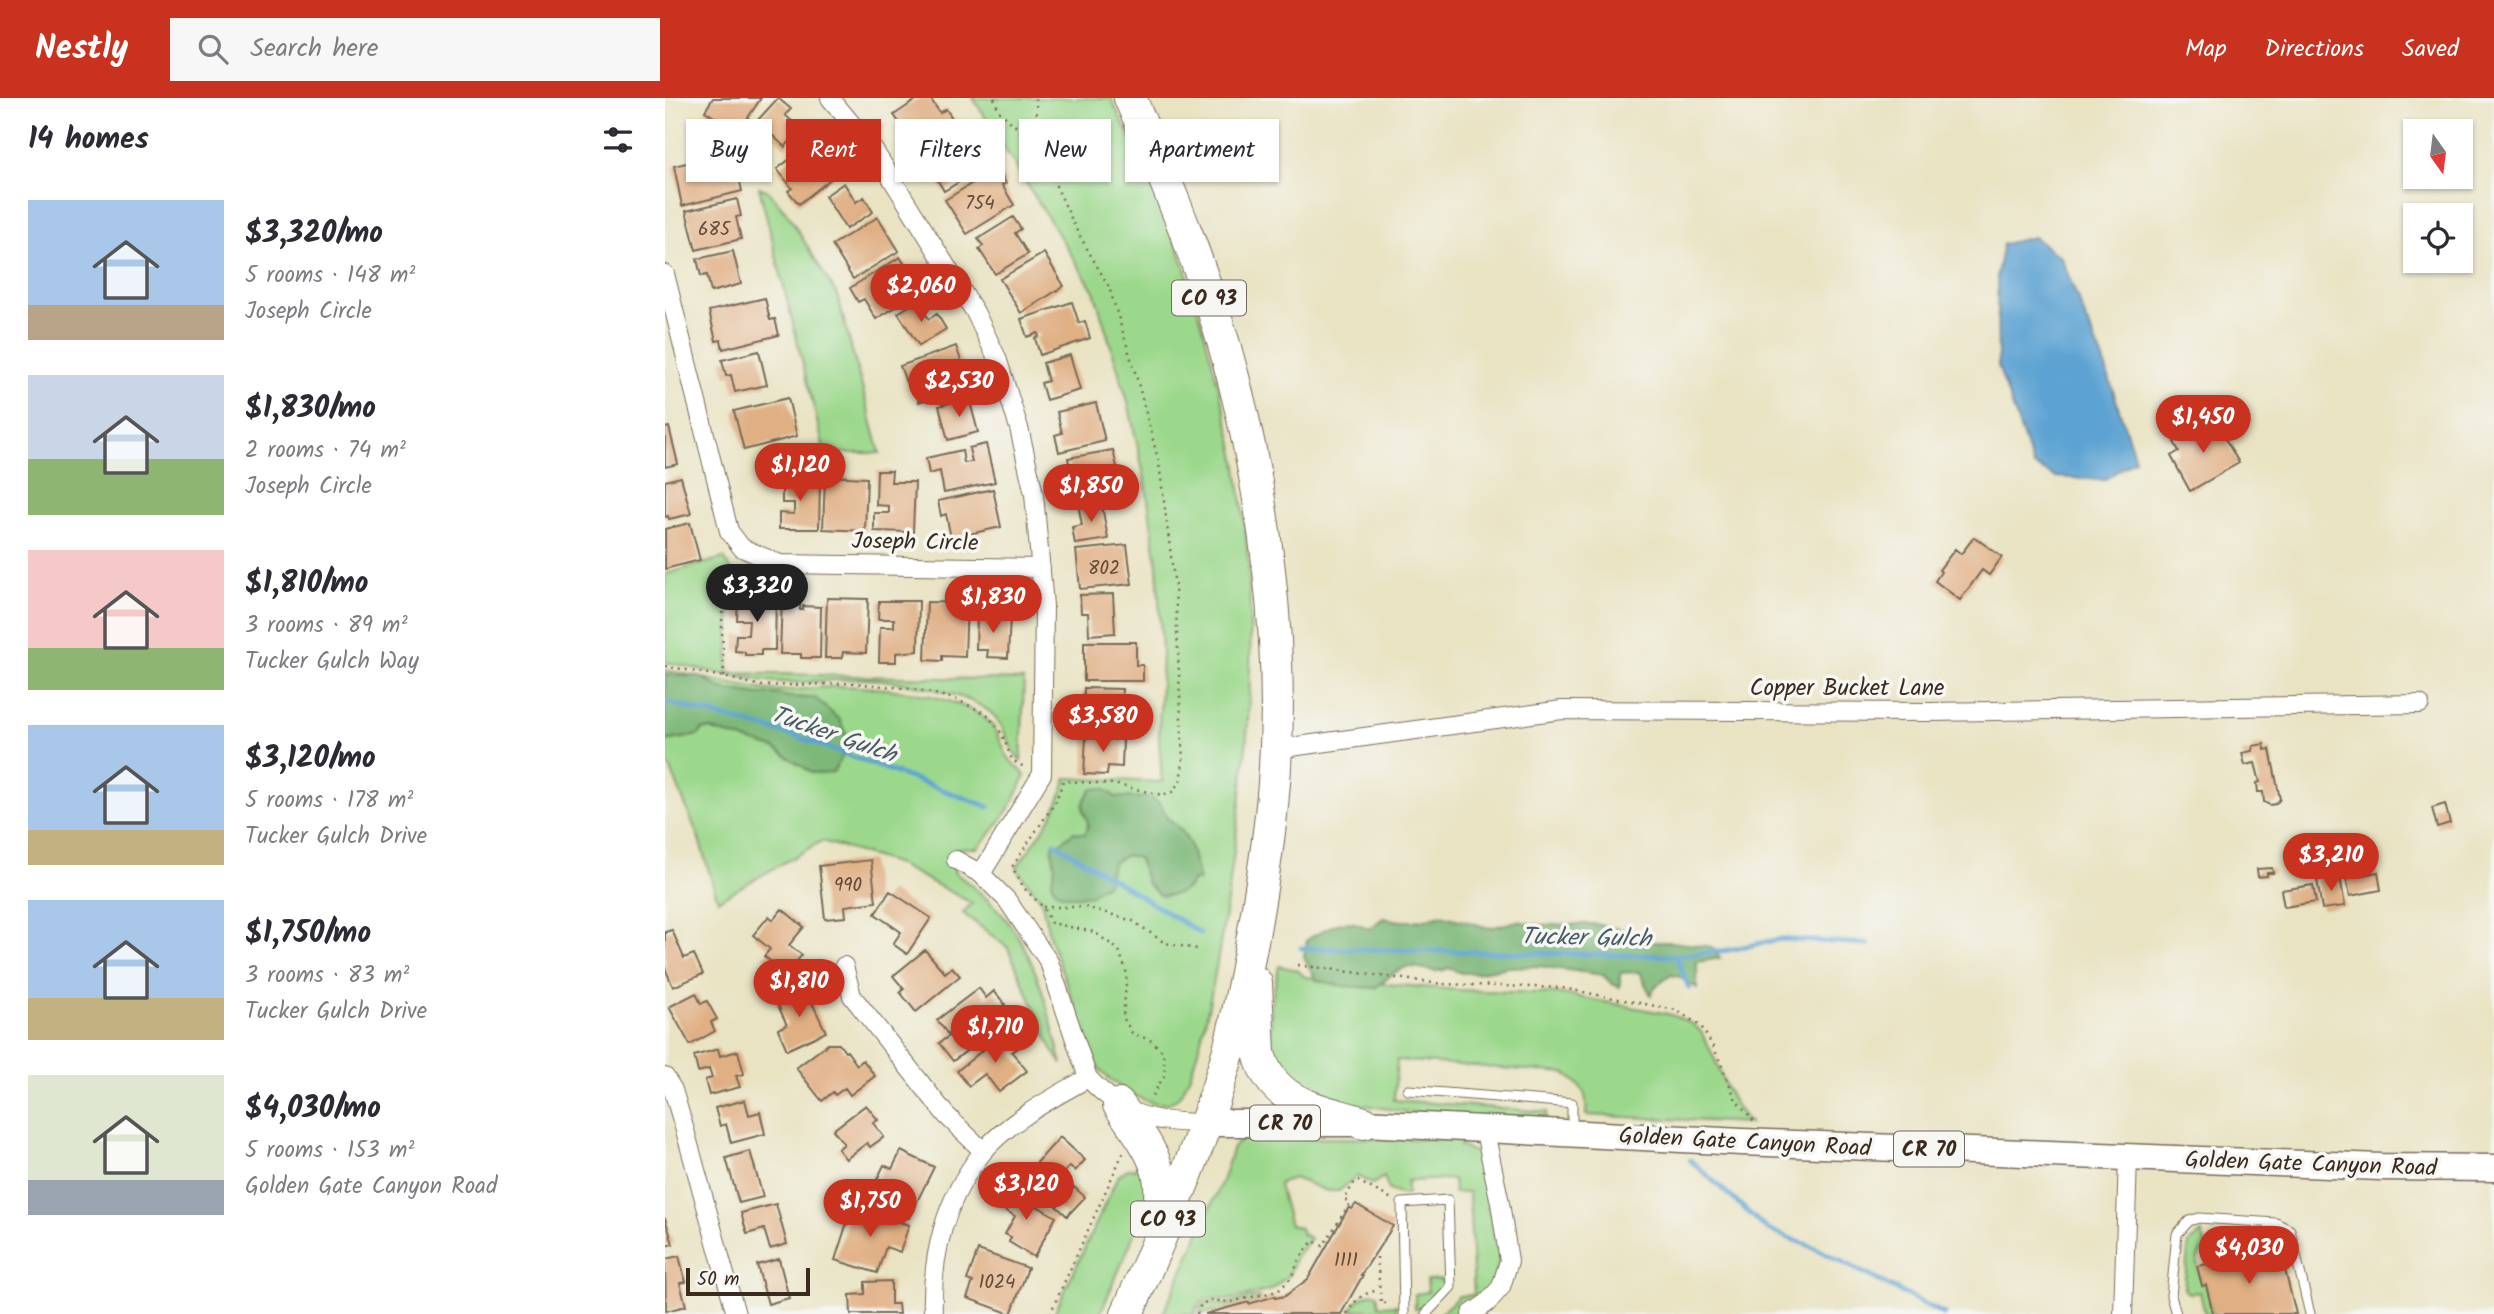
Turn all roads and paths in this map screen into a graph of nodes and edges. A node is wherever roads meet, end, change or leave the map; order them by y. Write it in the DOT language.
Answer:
graph roads {
  1 [pos="830,98"];
  2 [pos="994,98"];
  3 [pos="1036,98"];
  4 [pos="1130,98"];
  5 [pos="1037,119"];
  6 [pos="1019,129"];
  7 [pos="1054,182"];
  8 [pos="665,274"];
  9 [pos="742,548"];
  10 [pos="1041,568"];
  11 [pos="665,666"];
  12 [pos="724,677"];
  13 [pos="2420,704"];
  14 [pos="1276,749"];
  15 [pos="1031,770"];
  16 [pos="956,860"];
  17 [pos="981,874"];
  18 [pos="1044,907"];
  19 [pos="1254,926"];
  20 [pos="1197,949"];
  21 [pos="1298,965"];
  22 [pos="844,966"];
  23 [pos="665,1077"];
  24 [pos="1088,1078"];
  25 [pos="1408,1090"];
  26 [pos="1131,1116"];
  27 [pos="1206,1123"];
  28 [pos="1364,1123"];
  29 [pos="1484,1127"];
  30 [pos="1572,1132"];
  31 [pos="1779,1143"];
  32 [pos="983,1151"];
  33 [pos="2128,1157"];
  34 [pos="2494,1168"];
  35 [pos="1402,1203"];
  36 [pos="1157,1244"];
  37 [pos="1377,1257"];
  38 [pos="1380,1290"];
  39 [pos="1404,1302"];
  40 [pos="736,1314"];
  41 [pos="933,1314"];
  42 [pos="1051,1314"];
  43 [pos="1127,1314"];
  44 [pos="1197,1314"];
  45 [pos="1347,1314"];
  46 [pos="1404,1314"];
  47 [pos="1426,1314"];
  48 [pos="1471,1314"];
  49 [pos="2123,1314"];
  50 [pos="2176,1314"];
  51 [pos="2310,1314"];
  1 -- 10 [label="street"];
  2 -- 6 [label="path"];
  3 -- 5 [label="path"];
  4 -- 14 [label="highway, CO 93"];
  7 -- 18 [label="path"];
  8 -- 9 [label="street"];
  9 -- 10 [label="street, Joseph Circle"];
  9 -- 12 [label="path"];
  10 -- 17 [label="street"];
  11 -- 12 [label="path"];
  12 -- 15 [label="path"];
  13 -- 14 [label="street, Copper Bucket Lane"];
  14 -- 19 [label="highway, CO 93"];
  16 -- 17 [label="street"];
  17 -- 24 [label="street"];
  18 -- 20 [label="path"];
  18 -- 26 [label="path"];
  19 -- 27 [label="highway, CO 93"];
  19 -- 28 [label="highway"];
  21 -- 31 [label="path"];
  22 -- 32 [label="street"];
  23 -- 40 [label="street"];
  24 -- 26 [label="street"];
  24 -- 32 [label="street"];
  25 -- 30 [label="lane"];
  26 -- 27 [label="street"];
  26 -- 36 [label="highway"];
  26 -- 42 [label="path"];
  27 -- 28 [label="main road, Golden Gate Canyon Road / CR 70"];
  27 -- 36 [label="highway, CO 93"];
  28 -- 29 [label="main road, Golden Gate Canyon Road / CR 70"];
  29 -- 30 [label="main road, Golden Gate Canyon Road / CR 70"];
  29 -- 48 [label="street"];
  30 -- 31 [label="main road, Golden Gate Canyon Road / CR 70"];
  31 -- 33 [label="main road, Golden Gate Canyon Road / CR 70"];
  32 -- 41 [label="street"];
  33 -- 34 [label="main road, Golden Gate Canyon Road / CR 70"];
  33 -- 49 [label="street"];
  35 -- 39 [label="lane"];
  35 -- 44 [label="path"];
  35 -- 47 [label="lane"];
  36 -- 43 [label="highway, CO 93"];
  37 -- 38 [label="path"];
  38 -- 39 [label="path"];
  38 -- 45 [label="path"];
  39 -- 46 [label="lane"];
  50 -- 51 [label="lane"];
}
